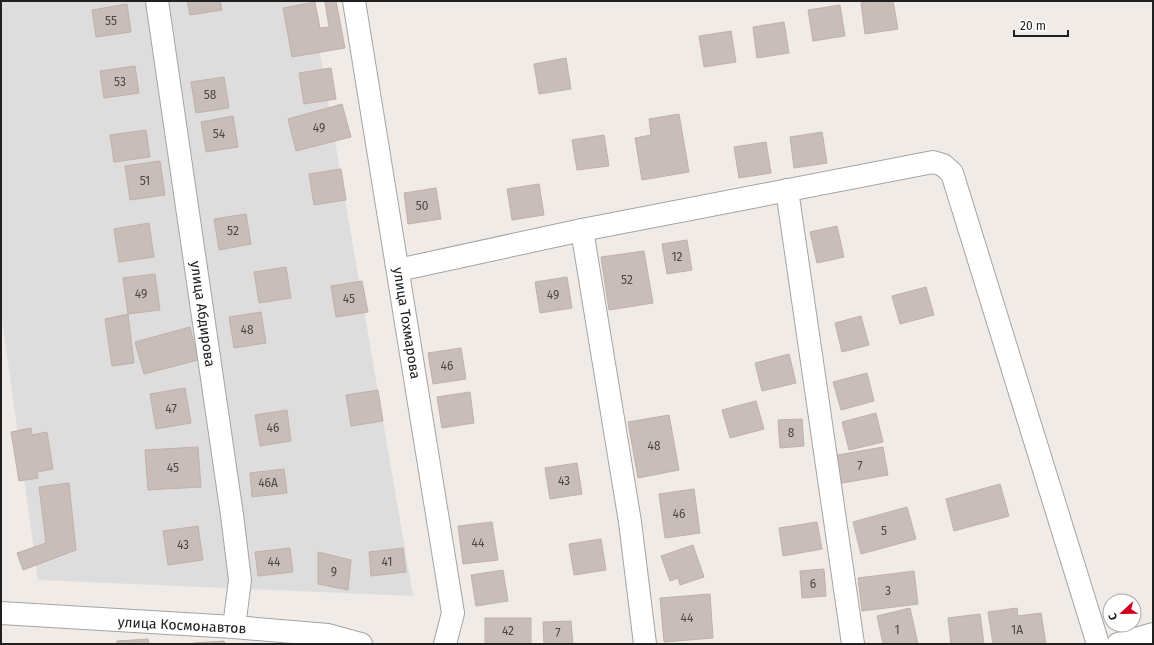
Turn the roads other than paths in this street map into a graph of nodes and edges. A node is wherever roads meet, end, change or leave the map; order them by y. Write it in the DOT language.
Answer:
graph roads {
  1 [pos="157,1"];
  2 [pos="354,1"];
  3 [pos="787,190"];
  4 [pos="582,230"];
  5 [pos="398,270"];
  6 [pos="1,613"];
  7 [pos="234,627"];
  8 [pos="1153,634"];
  9 [pos="361,644"];
  10 [pos="445,644"];
  11 [pos="645,644"];
  12 [pos="853,644"];
  13 [pos="1098,644"];
  14 [pos="1118,644"];
  1 -- 7 [label="street, улица Абдирова"];
  2 -- 5 [label="street, улица Тохмарова"];
  3 -- 4 [label="street"];
  3 -- 12 [label="street"];
  3 -- 13 [label="street"];
  4 -- 5 [label="street"];
  4 -- 11 [label="street"];
  5 -- 10 [label="street, улица Тохмарова"];
  6 -- 7 [label="street, улица Космонавтов"];
  7 -- 9 [label="street, улица Космонавтов"];
  8 -- 14 [label="street"];
}
